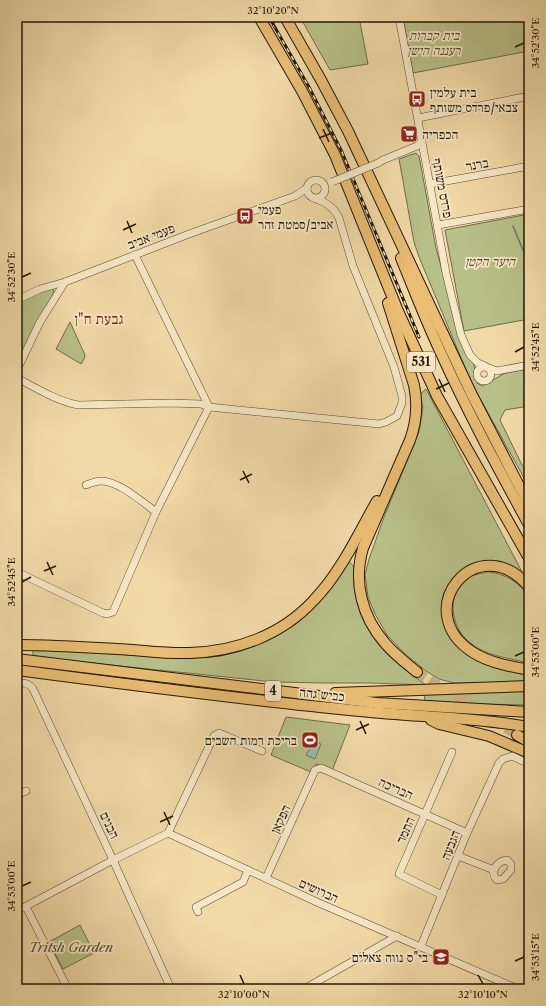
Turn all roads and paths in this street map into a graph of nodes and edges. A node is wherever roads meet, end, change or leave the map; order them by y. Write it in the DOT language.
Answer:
graph roads {
  1 [pos="259,17"];
  2 [pos="285,17"];
  3 [pos="399,17"];
  4 [pos="529,96"];
  5 [pos="418,118"];
  6 [pos="422,141"];
  7 [pos="335,155"];
  8 [pos="360,156"];
  9 [pos="425,156"];
  10 [pos="378,163"];
  11 [pos="529,166"];
  12 [pos="332,182"];
  13 [pos="321,183"];
  14 [pos="430,184"];
  15 [pos="307,188"];
  16 [pos="324,191"];
  17 [pos="295,196"];
  18 [pos="312,197"];
  19 [pos="329,205"];
  20 [pos="529,210"];
  21 [pos="438,226"];
  22 [pos="135,255"];
  23 [pos="65,282"];
  24 [pos="17,300"];
  25 [pos="474,360"];
  26 [pos="529,365"];
  27 [pos="487,367"];
  28 [pos="17,370"];
  29 [pos="497,370"];
  30 [pos="477,371"];
  31 [pos="491,376"];
  32 [pos="17,378"];
  33 [pos="209,407"];
  34 [pos="405,452"];
  35 [pos="86,485"];
  36 [pos="529,505"];
  37 [pos="156,512"];
  38 [pos="529,525"];
  39 [pos="529,558"];
  40 [pos="17,572"];
  41 [pos="529,587"];
  42 [pos="17,646"];
  43 [pos="17,659"];
  44 [pos="17,670"];
  45 [pos="529,670"];
  46 [pos="418,672"];
  47 [pos="18,682"];
  48 [pos="529,686"];
  49 [pos="265,690"];
  50 [pos="529,712"];
  51 [pos="422,716"];
  52 [pos="529,727"];
  53 [pos="517,735"];
  54 [pos="529,742"];
  55 [pos="262,751"];
  56 [pos="452,752"];
  57 [pos="529,753"];
  58 [pos="529,764"];
  59 [pos="315,770"];
  60 [pos="26,791"];
  61 [pos="17,795"];
  62 [pos="425,814"];
  63 [pos="168,833"];
  64 [pos="467,833"];
  65 [pos="458,856"];
  66 [pos="113,860"];
  67 [pos="248,870"];
  68 [pos="494,870"];
  69 [pos="266,878"];
  70 [pos="442,895"];
  71 [pos="26,906"];
  72 [pos="17,912"];
  73 [pos="198,912"];
  74 [pos="397,936"];
  75 [pos="421,946"];
  76 [pos="309,988"];
  77 [pos="514,988"];
  78 [pos="68,989"];
  79 [pos="171,989"];
  1 -- 7 [label="highway, 531"];
  2 -- 8 [label="highway, 531"];
  3 -- 5 [label="street, פרדס משותף"];
  4 -- 5 [label="street"];
  5 -- 6 [label="street, פרדס משותף"];
  6 -- 9 [label="street, פרדס משותף"];
  6 -- 10 [label="street"];
  7 -- 34 [label="highway"];
  7 -- 39 [label="highway, 531"];
  8 -- 36 [label="highway"];
  8 -- 38 [label="highway, 531"];
  9 -- 10 [label="street"];
  9 -- 14 [label="street, פרדס משותף"];
  10 -- 12 [label="street, bridge"];
  11 -- 14 [label="street, ברנר"];
  12 -- 13 [label="street"];
  12 -- 16 [label="street"];
  13 -- 15 [label="street"];
  13 -- 16 [label="street"];
  14 -- 21 [label="street, פרדס משותף"];
  15 -- 17 [label="street, פעמי אביב"];
  15 -- 18 [label="street"];
  16 -- 18 [label="street"];
  16 -- 19 [label="street"];
  17 -- 18 [label="street, פעמי אביב"];
  17 -- 22 [label="street, פעמי אביב"];
  18 -- 19 [label="street"];
  19 -- 33 [label="street"];
  20 -- 21 [label="street"];
  21 -- 25 [label="street, פרדס משותף"];
  22 -- 23 [label="street, פעמי אביב"];
  22 -- 33 [label="street"];
  23 -- 24 [label="street, פעמי אביב"];
  23 -- 28 [label="street"];
  25 -- 27 [label="street"];
  25 -- 30 [label="street, פרדס משותף"];
  26 -- 29 [label="street"];
  27 -- 29 [label="street"];
  27 -- 30 [label="street"];
  27 -- 31 [label="street"];
  29 -- 31 [label="street"];
  30 -- 31 [label="street"];
  32 -- 33 [label="street"];
  33 -- 37 [label="street"];
  34 -- 42 [label="highway"];
  34 -- 46 [label="highway"];
  35 -- 37 [label="street"];
  37 -- 40 [label="street"];
  41 -- 45 [label="highway"];
  43 -- 49 [label="highway, כביש גהה / 4"];
  44 -- 51 [label="highway, כביש גהה / 4"];
  47 -- 66 [label="street, הבנים"];
  48 -- 49 [label="highway"];
  49 -- 50 [label="highway, כביש גהה / 4"];
  51 -- 52 [label="highway, כביש גהה / 4"];
  51 -- 57 [label="highway"];
  53 -- 54 [label="highway"];
  55 -- 63 [label="street"];
  56 -- 62 [label="street, התמר"];
  58 -- 64 [label="street, הגבעה"];
  59 -- 62 [label="street, הבריכה"];
  59 -- 69 [label="street, הפקאן"];
  60 -- 61 [label="street"];
  62 -- 64 [label="street, הבריכה"];
  62 -- 70 [label="street, התמר"];
  63 -- 66 [label="street"];
  63 -- 67 [label="street, הברושים"];
  64 -- 65 [label="street, הגבעה"];
  65 -- 68 [label="street"];
  65 -- 70 [label="street, הגבעה"];
  66 -- 71 [label="street"];
  66 -- 79 [label="street, הבנים"];
  67 -- 69 [label="street, הברושים"];
  67 -- 73 [label="street"];
  69 -- 74 [label="street, הברושים"];
  70 -- 75 [label="street, הגבעה"];
  71 -- 72 [label="street"];
  71 -- 78 [label="street"];
  74 -- 75 [label="street, הברושים"];
  74 -- 76 [label="street"];
  75 -- 77 [label="street, הברושים"];
}
